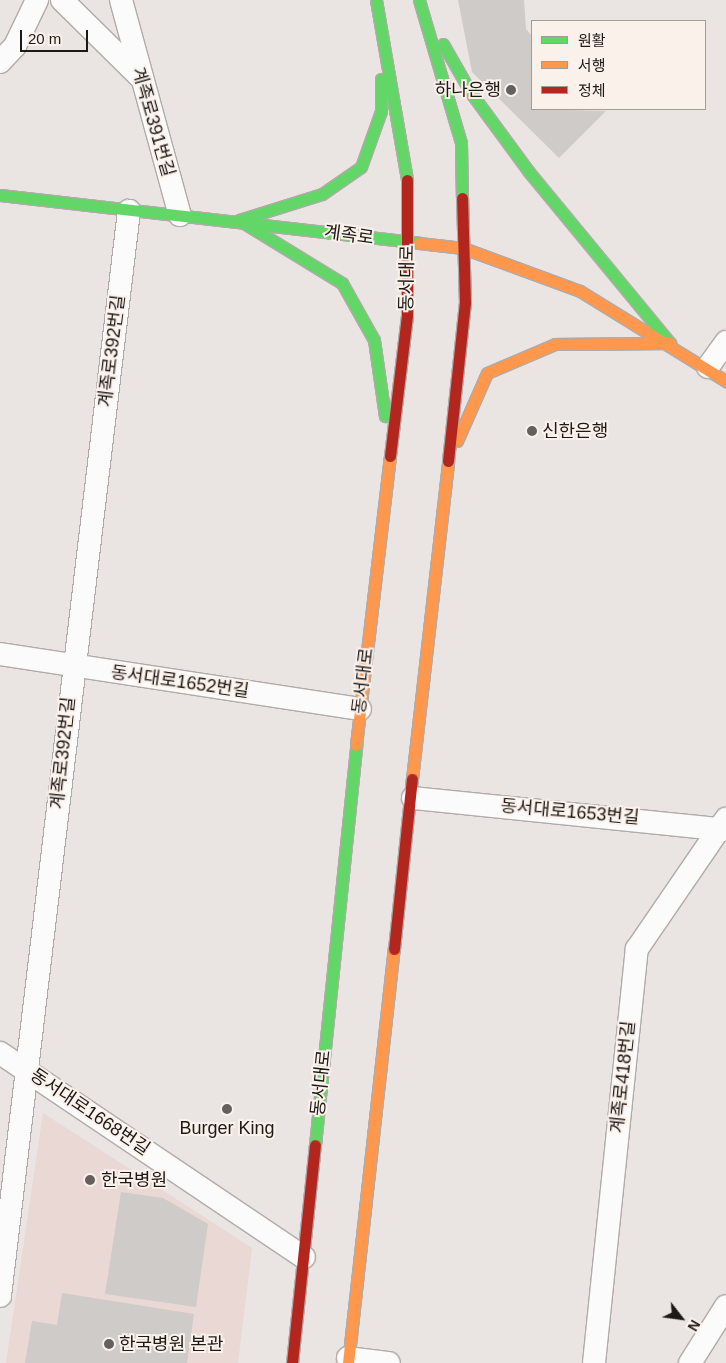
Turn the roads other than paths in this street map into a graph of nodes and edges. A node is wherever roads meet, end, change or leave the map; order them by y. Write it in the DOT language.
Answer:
graph roads {
  1 [pos="36,0"];
  2 [pos="62,0"];
  3 [pos="121,0"];
  4 [pos="420,4"];
  5 [pos="378,5"];
  6 [pos="0,62"];
  7 [pos="140,77"];
  8 [pos="0,195"];
  9 [pos="129,211"];
  10 [pos="180,215"];
  11 [pos="239,220"];
  12 [pos="407,243"];
  13 [pos="464,248"];
  14 [pos="726,342"];
  15 [pos="670,343"];
  16 [pos="717,374"];
  17 [pos="390,454"];
  18 [pos="446,467"];
  19 [pos="0,654"];
  20 [pos="73,666"];
  21 [pos="360,709"];
  22 [pos="414,798"];
  23 [pos="724,825"];
  24 [pos="0,1053"];
  25 [pos="27,1070"];
  26 [pos="304,1257"];
  27 [pos="0,1296"];
  28 [pos="726,1306"];
  29 [pos="348,1360"];
  30 [pos="292,1363"];
  31 [pos="389,1363"];
  32 [pos="594,1363"];
  33 [pos="690,1363"];
  1 -- 6 [label="street"];
  2 -- 7 [label="street"];
  3 -- 7 [label="street, 계족로391번길"];
  4 -- 13 [label="main road"];
  4 -- 15 [label="main road"];
  5 -- 11 [label="main road"];
  5 -- 12 [label="main road, 동서대로"];
  7 -- 10 [label="street, 계족로391번길"];
  8 -- 9 [label="main road, 계족로"];
  9 -- 10 [label="main road, 계족로"];
  9 -- 20 [label="street, 계족로392번길"];
  10 -- 11 [label="main road, 계족로"];
  11 -- 12 [label="main road, 계족로"];
  11 -- 17 [label="main road"];
  12 -- 13 [label="main road, 계족로"];
  12 -- 17 [label="main road, 동서대로"];
  13 -- 15 [label="main road, 계족로"];
  13 -- 18 [label="main road"];
  14 -- 16 [label="street"];
  15 -- 16 [label="main road, 계족로"];
  15 -- 18 [label="main road"];
  17 -- 21 [label="main road, 동서대로"];
  18 -- 22 [label="main road"];
  19 -- 20 [label="street, 동서대로1652번길"];
  20 -- 21 [label="street, 동서대로1652번길"];
  20 -- 25 [label="street, 계족로392번길"];
  21 -- 26 [label="main road, 동서대로"];
  22 -- 23 [label="street, 동서대로1653번길"];
  22 -- 29 [label="main road"];
  23 -- 32 [label="street, 계족로418번길"];
  24 -- 25 [label="street, 동서대로1668번길"];
  25 -- 26 [label="street, 동서대로1668번길"];
  25 -- 27 [label="street, 계족로392번길"];
  26 -- 30 [label="main road, 동서대로"];
  28 -- 33 [label="street"];
  29 -- 31 [label="street"];
}
